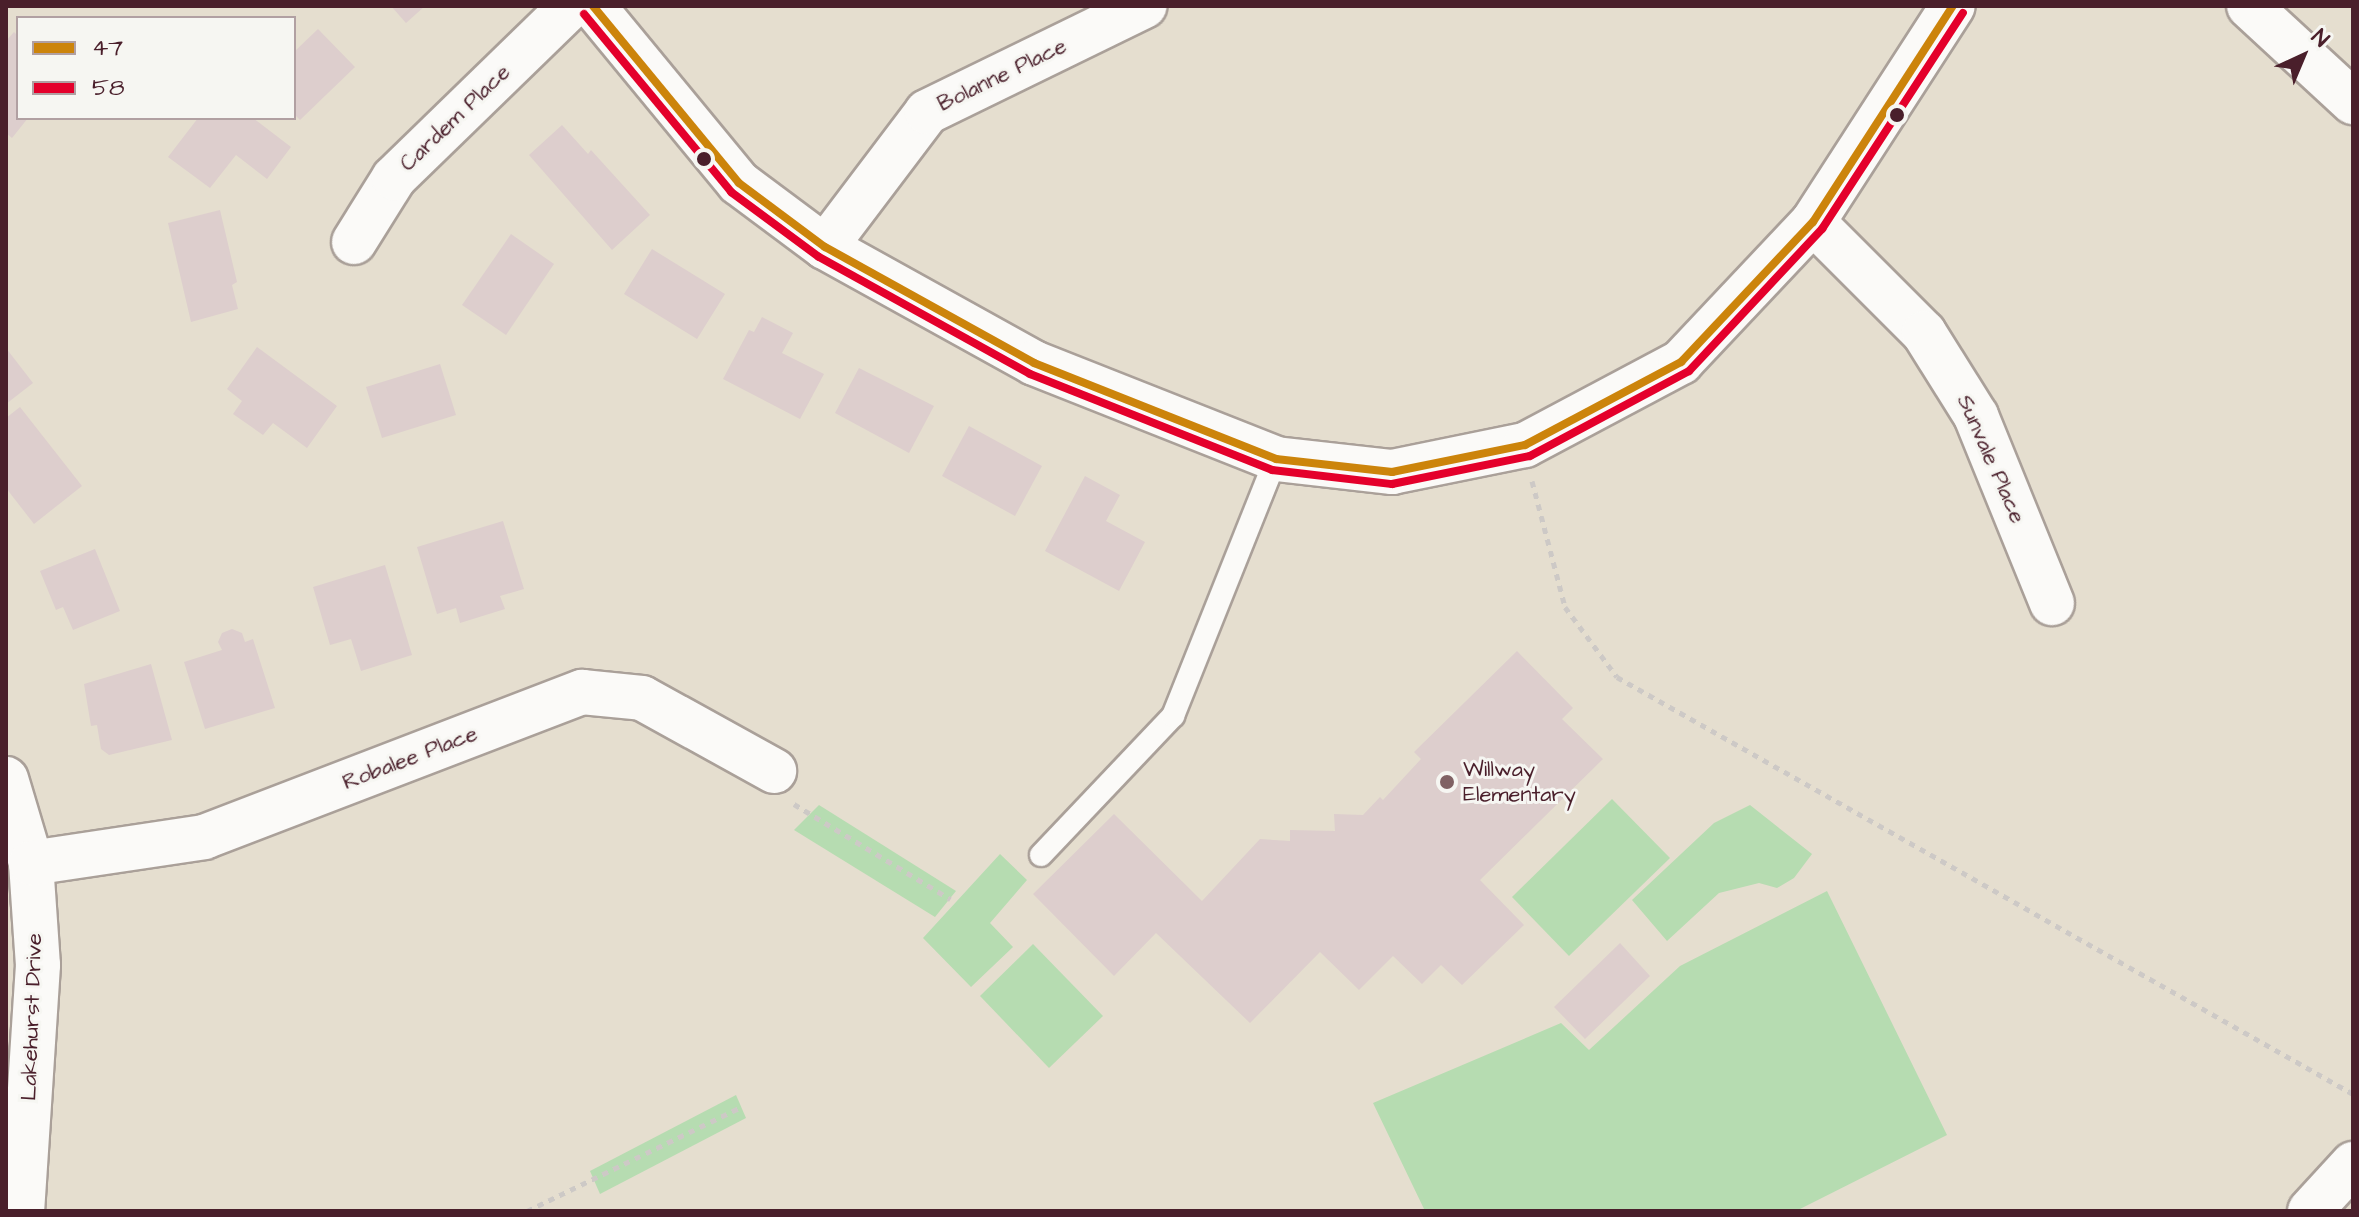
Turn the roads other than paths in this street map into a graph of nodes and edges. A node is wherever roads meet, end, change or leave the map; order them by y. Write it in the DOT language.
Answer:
graph roads {
  1 [pos="571,6"];
  2 [pos="593,6"];
  3 [pos="1144,6"];
  4 [pos="1953,6"];
  5 [pos="2249,6"];
  6 [pos="2353,102"];
  7 [pos="1813,222"];
  8 [pos="354,242"];
  9 [pos="825,247"];
  10 [pos="1276,459"];
  11 [pos="2052,603"];
  12 [pos="774,771"];
  13 [pos="6,779"];
  14 [pos="1041,855"];
  15 [pos="31,863"];
  16 [pos="2353,1164"];
  17 [pos="22,1211"];
  18 [pos="2310,1211"];
  1 -- 8 [label="street, Cardem Place"];
  2 -- 9 [label="street"];
  3 -- 9 [label="street, Bolanne Place"];
  4 -- 7 [label="street"];
  5 -- 6 [label="street"];
  7 -- 10 [label="street"];
  7 -- 11 [label="street, Sunvale Place"];
  9 -- 10 [label="street"];
  10 -- 14 [label="lane"];
  12 -- 15 [label="street, Robalee Place"];
  13 -- 15 [label="street, Lakehurst Drive"];
  15 -- 17 [label="street, Lakehurst Drive"];
  16 -- 18 [label="street"];
}
